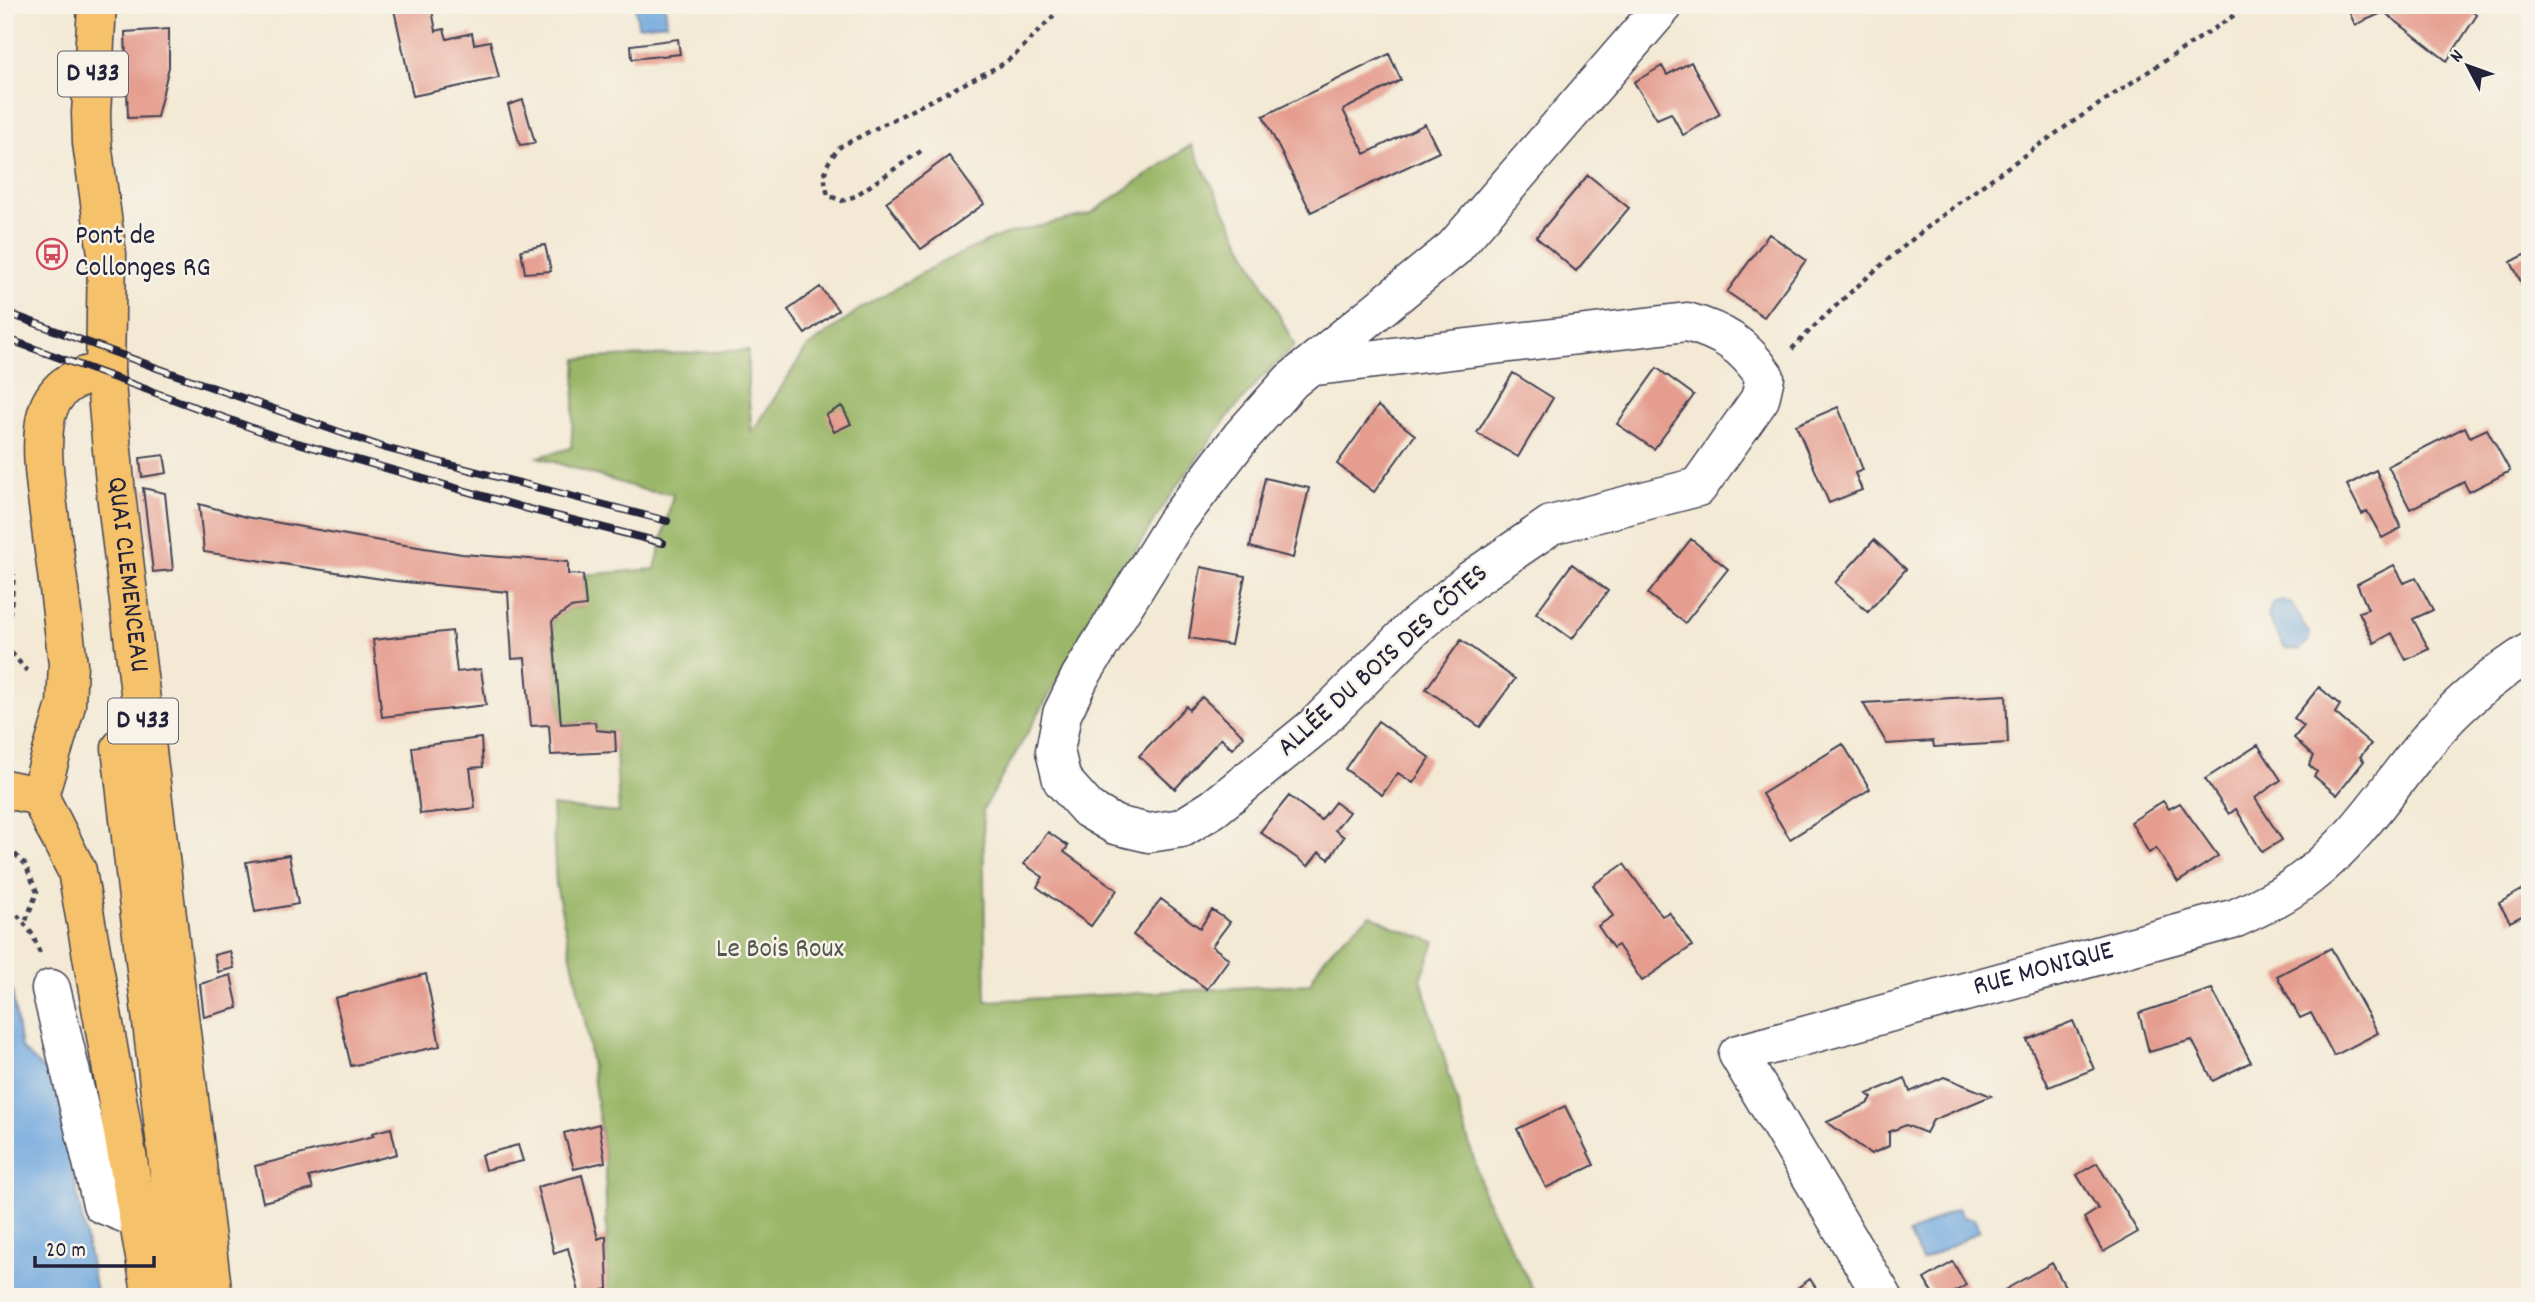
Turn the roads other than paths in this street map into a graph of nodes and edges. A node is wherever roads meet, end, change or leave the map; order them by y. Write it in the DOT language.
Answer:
graph roads {
  1 [pos="97,5"];
  2 [pos="1664,5"];
  3 [pos="1308,367"];
  4 [pos="93,374"];
  5 [pos="2530,652"];
  6 [pos="22,792"];
  7 [pos="51,989"];
  8 [pos="139,1219"];
  9 [pos="152,1297"];
  10 [pos="183,1297"];
  11 [pos="212,1297"];
  12 [pos="1883,1297"];
  1 -- 4 [label="main road, QUAI CLEMENCEAU / D 433"];
  2 -- 3 [label="street, ALLÉE DU BOIS DES CÔTES"];
  3 -- 3 [label="street, ALLÉE DU BOIS DES CÔTES"];
  4 -- 6 [label="main road"];
  4 -- 10 [label="main road, QUAI CLEMENCEAU / D 433"];
  4 -- 11 [label="main road, QUAI CLEMENCEAU / D 433"];
  5 -- 12 [label="street, RUE MONIQUE"];
  6 -- 8 [label="main road"];
  7 -- 8 [label="street"];
  8 -- 9 [label="main road"];
}
